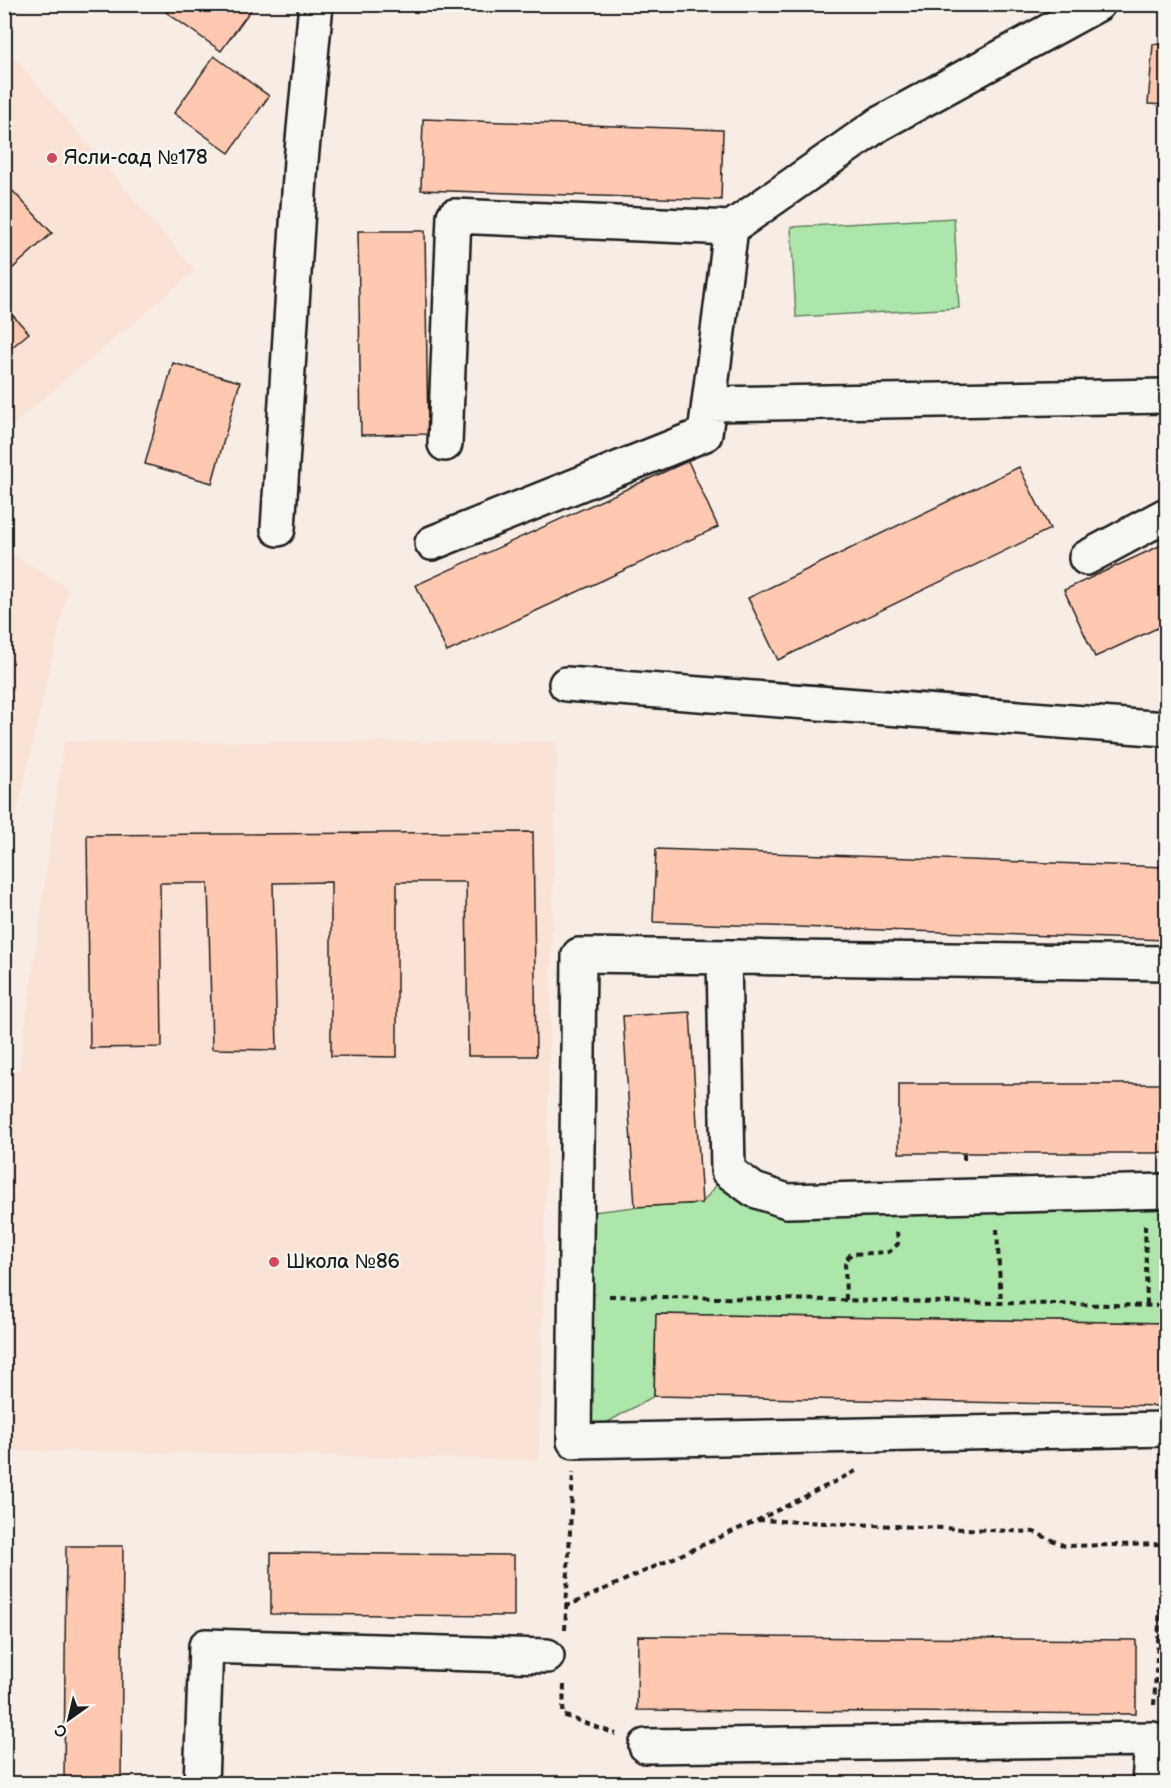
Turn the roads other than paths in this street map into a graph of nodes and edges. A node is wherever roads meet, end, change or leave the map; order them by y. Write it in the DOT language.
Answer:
graph roads {
  1 [pos="316,4"];
  2 [pos="1098,4"];
  3 [pos="731,228"];
  4 [pos="1167,396"];
  5 [pos="709,404"];
  6 [pos="445,444"];
  7 [pos="1167,515"];
  8 [pos="278,529"];
  9 [pos="432,543"];
  10 [pos="1086,558"];
  11 [pos="566,684"];
  12 [pos="1167,729"];
  13 [pos="724,957"];
  14 [pos="1167,963"];
  15 [pos="1155,1191"];
  16 [pos="1167,1429"];
  17 [pos="558,1658"];
  18 [pos="646,1746"];
  19 [pos="201,1784"];
  20 [pos="1149,1784"];
  1 -- 8 [label="lane"];
  2 -- 3 [label="lane"];
  3 -- 5 [label="lane"];
  3 -- 6 [label="lane"];
  4 -- 5 [label="lane"];
  5 -- 9 [label="lane"];
  7 -- 10 [label="lane"];
  11 -- 12 [label="lane"];
  13 -- 14 [label="lane"];
  13 -- 15 [label="lane"];
  13 -- 16 [label="lane"];
  17 -- 19 [label="lane"];
  18 -- 20 [label="lane"];
}
